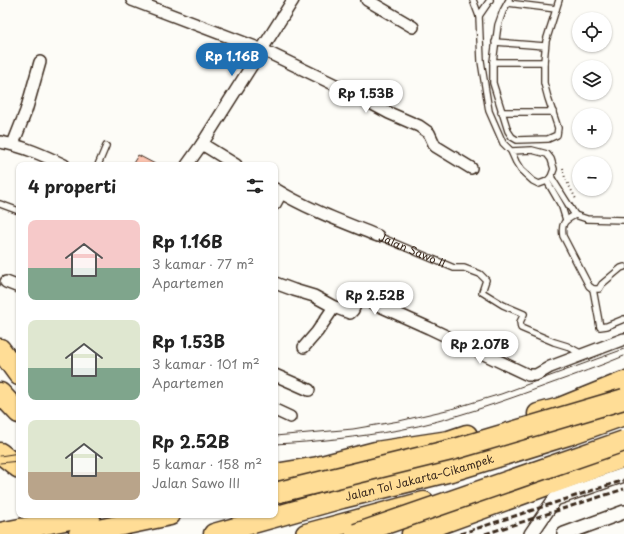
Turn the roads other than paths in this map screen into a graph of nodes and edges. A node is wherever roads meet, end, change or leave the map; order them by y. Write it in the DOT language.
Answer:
graph roads {
  1 [pos="132,0"];
  2 [pos="293,0"];
  3 [pos="367,0"];
  4 [pos="472,0"];
  5 [pos="490,0"];
  6 [pos="559,0"];
  7 [pos="509,1"];
  8 [pos="556,9"];
  9 [pos="479,16"];
  10 [pos="413,27"];
  11 [pos="495,42"];
  12 [pos="545,46"];
  13 [pos="262,50"];
  14 [pos="40,62"];
  15 [pos="493,62"];
  16 [pos="544,62"];
  17 [pos="501,112"];
  18 [pos="553,112"];
  19 [pos="0,142"];
  20 [pos="12,144"];
  21 [pos="202,144"];
  22 [pos="106,146"];
  23 [pos="511,151"];
  24 [pos="57,162"];
  25 [pos="99,162"];
  26 [pos="189,162"];
  27 [pos="231,162"];
  28 [pos="471,168"];
  29 [pos="549,179"];
  30 [pos="278,191"];
  31 [pos="0,204"];
  32 [pos="16,210"];
  33 [pos="575,215"];
  34 [pos="566,220"];
  35 [pos="624,220"];
  36 [pos="378,236"];
  37 [pos="624,267"];
  38 [pos="6,282"];
  39 [pos="278,284"];
  40 [pos="16,286"];
  41 [pos="593,289"];
  42 [pos="334,307"];
  43 [pos="624,319"];
  44 [pos="624,339"];
  45 [pos="304,347"];
  46 [pos="0,349"];
  47 [pos="583,354"];
  48 [pos="16,371"];
  49 [pos="278,376"];
  50 [pos="624,382"];
  51 [pos="309,390"];
  52 [pos="0,394"];
  53 [pos="624,399"];
  54 [pos="16,410"];
  55 [pos="278,411"];
  56 [pos="624,415"];
  57 [pos="290,417"];
  58 [pos="624,441"];
  59 [pos="624,446"];
  60 [pos="0,453"];
  61 [pos="624,457"];
  62 [pos="16,466"];
  63 [pos="624,466"];
  64 [pos="455,470"];
  65 [pos="278,474"];
  66 [pos="624,475"];
  67 [pos="278,487"];
  68 [pos="278,492"];
  69 [pos="624,512"];
  70 [pos="278,516"];
  71 [pos="75,518"];
  72 [pos="155,518"];
  73 [pos="271,518"];
  74 [pos="0,533"];
  75 [pos="78,534"];
  76 [pos="214,534"];
  77 [pos="306,534"];
  78 [pos="356,534"];
  79 [pos="412,534"];
  80 [pos="424,534"];
  81 [pos="531,534"];
  82 [pos="564,534"];
  1 -- 13 [label="street"];
  2 -- 13 [label="street"];
  3 -- 10 [label="street"];
  4 -- 9 [label="lane"];
  5 -- 9 [label="lane"];
  6 -- 8 [label="lane"];
  7 -- 8 [label="lane"];
  7 -- 11 [label="lane"];
  8 -- 12 [label="lane"];
  9 -- 23 [label="lane"];
  11 -- 12 [label="lane"];
  11 -- 15 [label="lane"];
  12 -- 16 [label="lane"];
  13 -- 21 [label="street"];
  13 -- 28 [label="street"];
  14 -- 20 [label="street"];
  15 -- 16 [label="lane"];
  15 -- 17 [label="lane"];
  16 -- 18 [label="lane"];
  17 -- 18 [label="lane"];
  17 -- 18 [label="lane"];
  19 -- 20 [label="street"];
  20 -- 24 [label="street"];
  21 -- 26 [label="street"];
  21 -- 27 [label="street"];
  22 -- 25 [label="lane"];
  23 -- 29 [label="lane"];
  23 -- 29 [label="lane"];
  29 -- 33 [label="lane"];
  29 -- 34 [label="lane"];
  30 -- 36 [label="street, Jalan Sawo II"];
  31 -- 32 [label="lane"];
  33 -- 34 [label="lane"];
  33 -- 35 [label="lane"];
  34 -- 41 [label="lane"];
  36 -- 47 [label="lane, Jalan Sawo II"];
  37 -- 41 [label="lane"];
  38 -- 40 [label="street"];
  39 -- 42 [label="street"];
  41 -- 43 [label="lane"];
  42 -- 45 [label="street"];
  42 -- 47 [label="street"];
  44 -- 47 [label="street"];
  46 -- 48 [label="highway"];
  49 -- 51 [label="street"];
  50 -- 65 [label="highway"];
  52 -- 54 [label="highway"];
  53 -- 68 [label="highway, bridge"];
  55 -- 57 [label="street"];
  56 -- 64 [label="highway, Jalan Tol Jakarta–Cikampek"];
  58 -- 78 [label="highway, bridge"];
  59 -- 77 [label="highway"];
  60 -- 62 [label="highway"];
  61 -- 79 [label="highway"];
  63 -- 80 [label="highway"];
  64 -- 67 [label="highway"];
  64 -- 70 [label="highway, Jalan Tol Jakarta–Cikampek"];
  66 -- 81 [label="street"];
  69 -- 82 [label="street"];
  71 -- 74 [label="highway"];
  72 -- 75 [label="highway"];
  73 -- 76 [label="highway, Jalan Tol Jakarta–Cikampek"];
}
